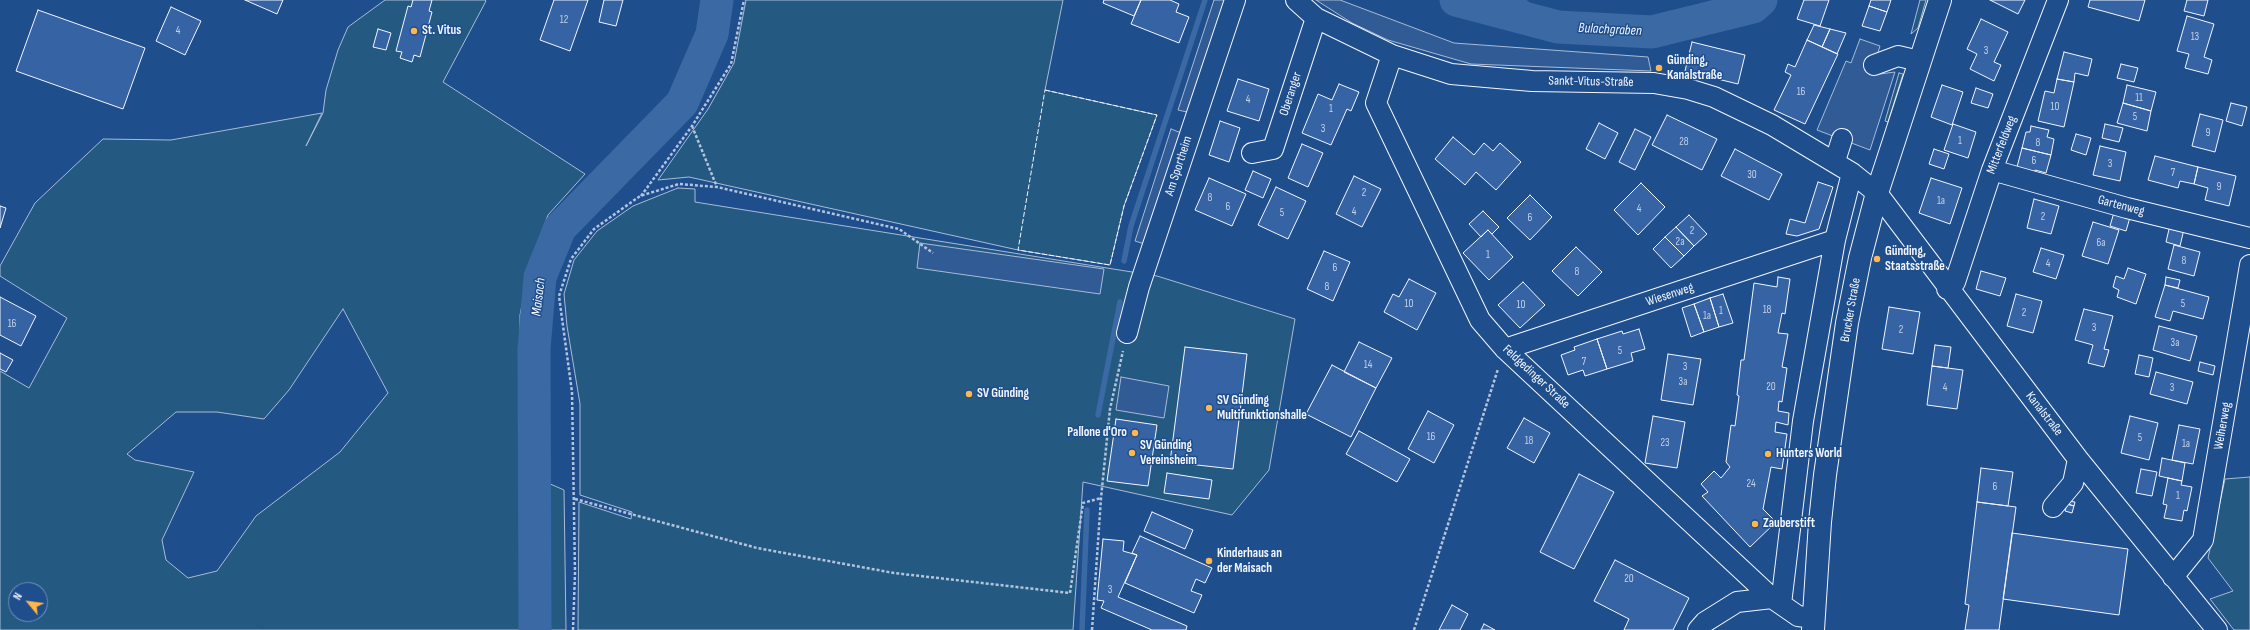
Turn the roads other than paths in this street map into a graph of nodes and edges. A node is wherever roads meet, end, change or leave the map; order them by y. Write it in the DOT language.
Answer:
graph roads {
  1 [pos="1235,0"];
  2 [pos="1296,0"];
  3 [pos="1940,0"];
  4 [pos="2058,0"];
  5 [pos="1316,18"];
  6 [pos="1392,55"];
  7 [pos="1919,60"];
  8 [pos="1874,65"];
  9 [pos="1842,139"];
  10 [pos="1252,153"];
  11 [pos="1835,161"];
  12 [pos="1992,170"];
  13 [pos="1852,173"];
  14 [pos="1876,193"];
  15 [pos="2250,238"];
  16 [pos="1835,240"];
  17 [pos="2250,265"];
  18 [pos="1947,289"];
  19 [pos="1127,333"];
  20 [pos="1505,349"];
  21 [pos="2078,458"];
  22 [pos="2053,507"];
  23 [pos="2173,577"];
  24 [pos="1776,601"];
  25 [pos="1813,624"];
  26 [pos="1698,630"];
  27 [pos="2217,630"];
  1 -- 19 [label="street, Am Sportheim"];
  2 -- 5 [label="street, Sankt-Vitus-Straße"];
  3 -- 7 [label="main road, Brucker Straße"];
  4 -- 12 [label="street, Mitterfeldweg"];
  5 -- 6 [label="street, Sankt-Vitus-Straße"];
  5 -- 10 [label="street, Oberanger"];
  6 -- 11 [label="street, Sankt-Vitus-Straße"];
  6 -- 20 [label="street, Feldgedinger Straße"];
  7 -- 8 [label="street"];
  7 -- 14 [label="main road, Brucker Straße"];
  9 -- 11 [label="street"];
  11 -- 13 [label="street, Sankt-Vitus-Straße"];
  12 -- 15 [label="street, Gartenweg"];
  12 -- 18 [label="street, Mitterfeldweg"];
  13 -- 14 [label="street, Sankt-Vitus-Straße"];
  13 -- 16 [label="street"];
  14 -- 18 [label="street, Kanalstraße"];
  14 -- 25 [label="main road, Brucker Straße"];
  16 -- 20 [label="street, Wiesenweg"];
  16 -- 24 [label="street"];
  17 -- 23 [label="street, Weiherweg"];
  18 -- 21 [label="street, Kanalstraße"];
  20 -- 24 [label="street, Feldgedinger Straße"];
  21 -- 22 [label="street"];
  21 -- 23 [label="street, Kanalstraße"];
  23 -- 27 [label="street, Kanalstraße"];
  24 -- 25 [label="street, Feldgedinger Straße"];
  24 -- 26 [label="street"];
}
